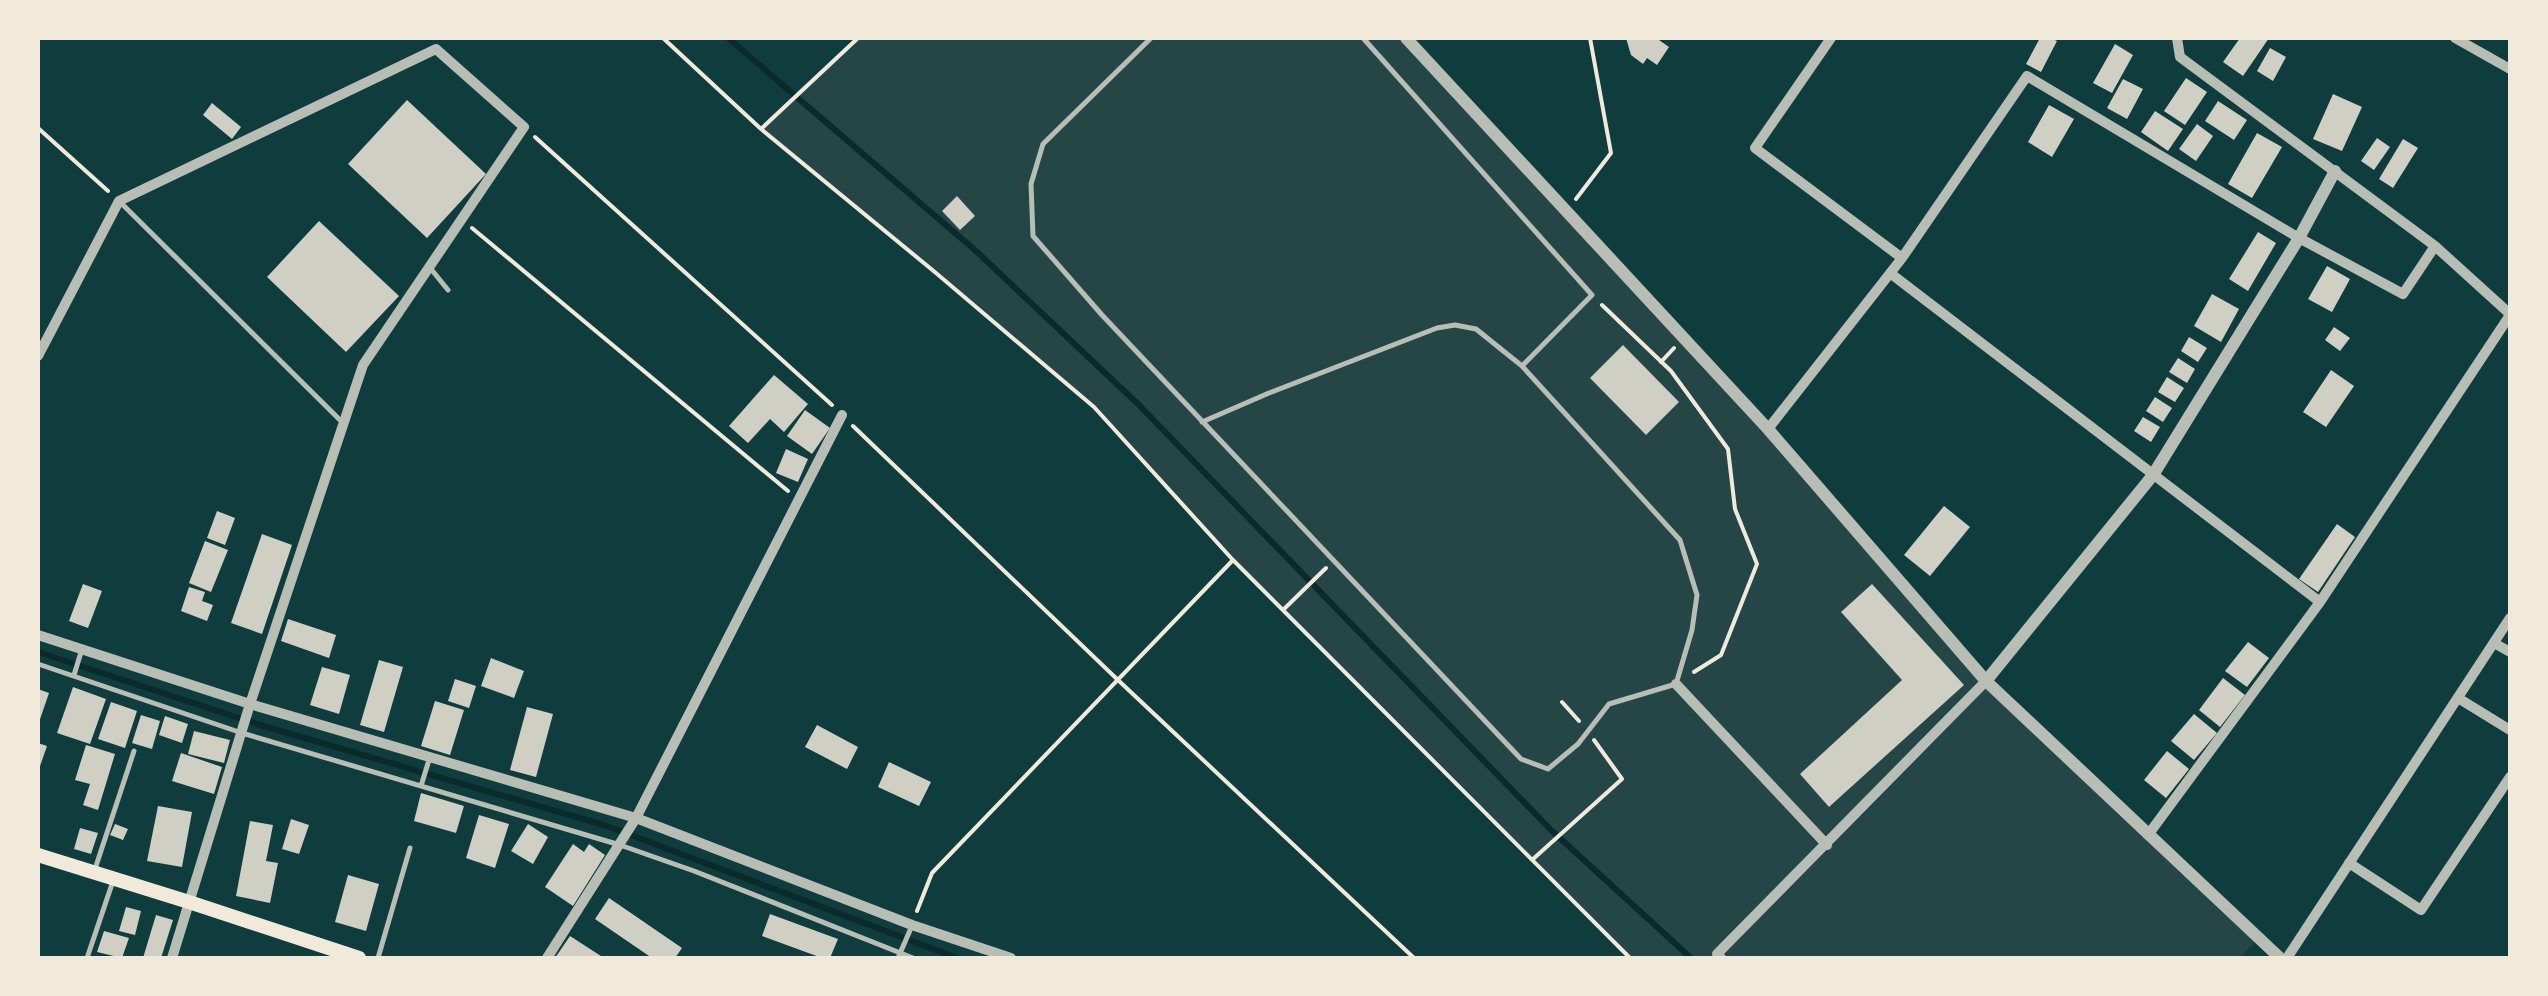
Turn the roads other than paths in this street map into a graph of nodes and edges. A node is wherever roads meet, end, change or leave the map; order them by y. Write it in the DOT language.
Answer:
graph roads {
  1 [pos="1150,38"];
  2 [pos="1364,38"];
  3 [pos="1406,38"];
  4 [pos="1830,38"];
  5 [pos="2455,38"];
  6 [pos="2175,39"];
  7 [pos="2510,69"];
  8 [pos="2335,171"];
  9 [pos="119,201"];
  10 [pos="2299,238"];
  11 [pos="2435,246"];
  12 [pos="1902,258"];
  13 [pos="429,268"];
  14 [pos="1890,272"];
  15 [pos="448,290"];
  16 [pos="2510,315"];
  17 [pos="38,356"];
  18 [pos="1522,366"];
  19 [pos="842,415"];
  20 [pos="1202,422"];
  21 [pos="343,423"];
  22 [pos="1768,429"];
  23 [pos="2153,475"];
  24 [pos="2320,602"];
  25 [pos="2510,618"];
  26 [pos="38,635"];
  27 [pos="2494,642"];
  28 [pos="82,650"];
  29 [pos="2510,652"];
  30 [pos="38,664"];
  31 [pos="74,677"];
  32 [pos="1986,681"];
  33 [pos="1676,684"];
  34 [pos="2458,698"];
  35 [pos="250,704"];
  36 [pos="2510,730"];
  37 [pos="242,733"];
  38 [pos="134,751"];
  39 [pos="429,757"];
  40 [pos="2510,776"];
  41 [pos="421,786"];
  42 [pos="636,818"];
  43 [pos="2148,835"];
  44 [pos="1827,844"];
  45 [pos="620,845"];
  46 [pos="410,848"];
  47 [pos="38,855"];
  48 [pos="2349,864"];
  49 [pos="94,872"];
  50 [pos="114,878"];
  51 [pos="190,902"];
  52 [pos="912,925"];
  53 [pos="899,956"];
  54 [pos="87,958"];
  55 [pos="172,958"];
  56 [pos="360,958"];
  57 [pos="378,958"];
  58 [pos="547,958"];
  59 [pos="913,958"];
  60 [pos="1010,958"];
  61 [pos="1722,958"];
  62 [pos="2284,958"];
  1 -- 20 [label="lane"];
  2 -- 18 [label="lane"];
  3 -- 22 [label="street"];
  4 -- 12 [label="street"];
  5 -- 7 [label="street"];
  6 -- 8 [label="street"];
  8 -- 10 [label="street"];
  8 -- 11 [label="street"];
  9 -- 13 [label="street"];
  9 -- 17 [label="street"];
  9 -- 21 [label="lane"];
  10 -- 11 [label="street"];
  10 -- 12 [label="street"];
  10 -- 23 [label="street"];
  11 -- 16 [label="street"];
  12 -- 14 [label="street"];
  13 -- 15 [label="lane"];
  13 -- 21 [label="street"];
  14 -- 22 [label="street"];
  14 -- 23 [label="street"];
  16 -- 24 [label="street"];
  18 -- 20 [label="lane"];
  18 -- 33 [label="lane"];
  19 -- 42 [label="street"];
  20 -- 33 [label="lane"];
  21 -- 35 [label="street"];
  22 -- 32 [label="street"];
  23 -- 24 [label="street"];
  23 -- 32 [label="street"];
  24 -- 43 [label="street"];
  25 -- 27 [label="street"];
  26 -- 28 [label="street"];
  27 -- 29 [label="street"];
  27 -- 34 [label="street"];
  28 -- 31 [label="lane"];
  28 -- 35 [label="street"];
  30 -- 31 [label="lane"];
  31 -- 37 [label="lane"];
  32 -- 43 [label="street"];
  32 -- 44 [label="street"];
  33 -- 44 [label="street"];
  34 -- 36 [label="street"];
  34 -- 48 [label="street"];
  35 -- 37 [label="street"];
  35 -- 39 [label="street"];
  37 -- 41 [label="lane"];
  37 -- 51 [label="street"];
  38 -- 49 [label="lane"];
  39 -- 41 [label="lane"];
  39 -- 42 [label="street"];
  40 -- 48 [label="street"];
  41 -- 45 [label="lane"];
  42 -- 45 [label="street"];
  42 -- 52 [label="street"];
  43 -- 62 [label="street"];
  44 -- 61 [label="street"];
  45 -- 53 [label="lane"];
  45 -- 58 [label="street"];
  46 -- 57 [label="lane"];
  47 -- 49 [label="main road"];
  48 -- 62 [label="street"];
  49 -- 50 [label="main road"];
  50 -- 51 [label="main road"];
  50 -- 54 [label="lane"];
  51 -- 55 [label="street"];
  51 -- 56 [label="main road"];
  52 -- 53 [label="lane"];
  52 -- 60 [label="street"];
  53 -- 59 [label="lane"];
}
